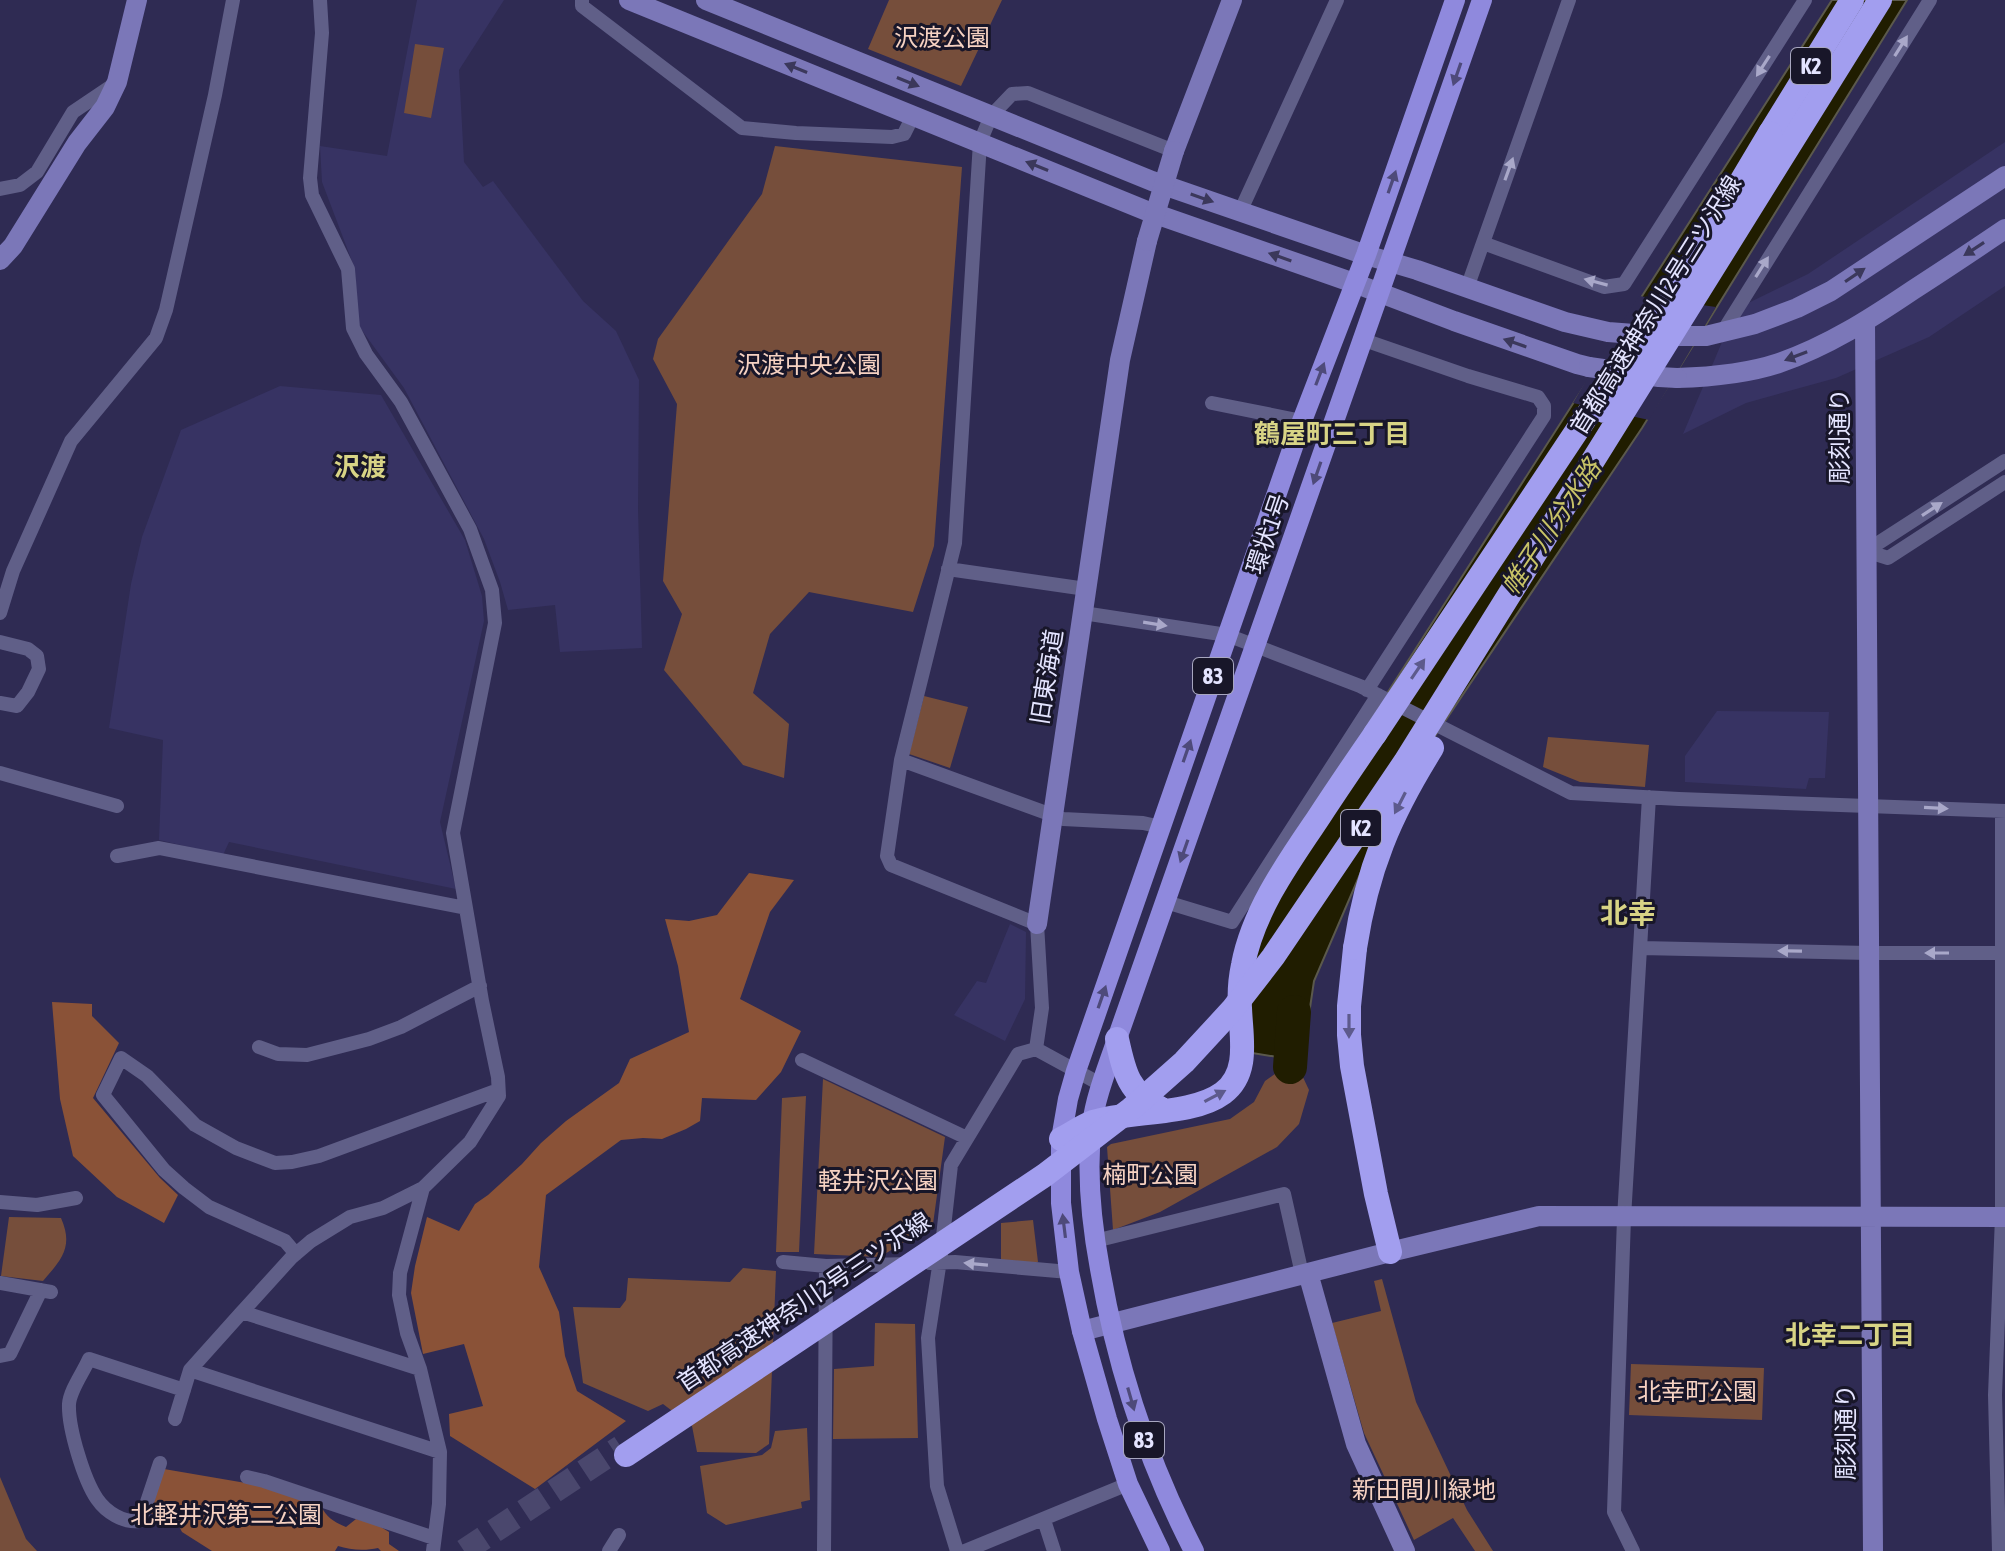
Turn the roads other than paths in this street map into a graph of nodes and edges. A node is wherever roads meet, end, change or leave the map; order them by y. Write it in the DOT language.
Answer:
graph roads {
  1 [pos="137,0"];
  2 [pos="233,0"];
  3 [pos="320,0"];
  4 [pos="582,0"];
  5 [pos="629,0"];
  6 [pos="706,0"];
  7 [pos="1232,0"];
  8 [pos="1337,0"];
  9 [pos="1455,0"];
  10 [pos="1482,0"];
  11 [pos="1569,0"];
  12 [pos="1805,0"];
  13 [pos="1930,0"];
  14 [pos="1868,5"];
  15 [pos="117,82"];
  16 [pos="913,116"];
  17 [pos="991,116"];
  18 [pos="1770,133"];
  19 [pos="980,142"];
  20 [pos="1174,151"];
  21 [pos="2005,176"];
  22 [pos="0,189"];
  23 [pos="1240,212"];
  24 [pos="2005,229"];
  25 [pos="1483,243"];
  26 [pos="1366,255"];
  27 [pos="0,260"];
  28 [pos="1391,263"];
  29 [pos="1354,283"];
  30 [pos="1467,288"];
  31 [pos="1380,294"];
  32 [pos="1865,322"];
  33 [pos="1714,334"];
  34 [pos="1364,340"];
  35 [pos="1212,403"];
  36 [pos="1302,421"];
  37 [pos="2005,461"];
  38 [pos="2005,482"];
  39 [pos="1866,551"];
  40 [pos="948,569"];
  41 [pos="1086,589"];
  42 [pos="0,613"];
  43 [pos="1083,613"];
  44 [pos="1227,635"];
  45 [pos="0,642"];
  46 [pos="1256,646"];
  47 [pos="1377,695"];
  48 [pos="0,703"];
  49 [pos="901,760"];
  50 [pos="0,773"];
  51 [pos="1649,797"];
  52 [pos="1867,805"];
  53 [pos="117,806"];
  54 [pos="2003,811"];
  55 [pos="1052,815"];
  56 [pos="1161,827"];
  57 [pos="117,856"];
  58 [pos="1166,902"];
  59 [pos="466,908"];
  60 [pos="1037,924"];
  61 [pos="1641,948"];
  62 [pos="1868,953"];
  63 [pos="2004,953"];
  64 [pos="480,986"];
  65 [pos="1117,1039"];
  66 [pos="259,1047"];
  67 [pos="1036,1049"];
  68 [pos="802,1060"];
  69 [pos="1076,1071"];
  70 [pos="1102,1085"];
  71 [pos="498,1090"];
  72 [pos="1163,1110"];
  73 [pos="1093,1122"];
  74 [pos="967,1138"];
  75 [pos="1061,1139"];
  76 [pos="423,1188"];
  77 [pos="76,1198"];
  78 [pos="0,1202"];
  79 [pos="1870,1216"];
  80 [pos="2004,1217"];
  81 [pos="1624,1218"];
  82 [pos="1095,1241"];
  83 [pos="1390,1252"];
  84 [pos="296,1254"];
  85 [pos="783,1262"];
  86 [pos="939,1263"];
  87 [pos="826,1266"];
  88 [pos="1069,1272"];
  89 [pos="1305,1274"];
  90 [pos="0,1283"];
  91 [pos="242,1312"];
  92 [pos="1110,1324"];
  93 [pos="1082,1331"];
  94 [pos="0,1356"];
  95 [pos="420,1369"];
  96 [pos="190,1370"];
  97 [pos="184,1390"];
  98 [pos="175,1419"];
  99 [pos="440,1452"];
  100 [pos="160,1463"];
  101 [pos="247,1477"];
  102 [pos="1128,1484"];
  103 [pos="1044,1520"];
  104 [pos="619,1535"];
  105 [pos="434,1544"];
  106 [pos="609,1551"];
  107 [pos="824,1551"];
  108 [pos="957,1551"];
  109 [pos="965,1551"];
  110 [pos="1054,1551"];
  111 [pos="1160,1551"];
  112 [pos="1194,1551"];
  113 [pos="1405,1551"];
  114 [pos="1633,1551"];
  115 [pos="1873,1551"];
  116 [pos="1999,1551"];
  1 -- 15 [label="street"];
  2 -- 42 [label="street"];
  3 -- 59 [label="street"];
  4 -- 16 [label="street"];
  16 -- 5 [label="street, one-way"];
  6 -- 17 [label="street, one-way"];
  7 -- 20 [label="street"];
  8 -- 23 [label="street"];
  26 -- 9 [label="main road, 環状1号 / 83, one-way"];
  10 -- 28 [label="main road, 環状1号 / 83, one-way"];
  25 -- 11 [label="street, one-way"];
  12 -- 25 [label="street, one-way"];
  33 -- 13 [label="street, one-way"];
  14 -- 18 [label="highway, 首都高速神奈川2号三ツ沢線 / K2"];
  14 -- 18 [label="highway, 首都高速神奈川2号三ツ沢線 / K2, bridge"];
  14 -- 83 [label="highway, one-way, bridge"];
  15 -- 22 [label="street"];
  15 -- 27 [label="street"];
  16 -- 19 [label="street"];
  17 -- 19 [label="street"];
  17 -- 20 [label="street"];
  17 -- 23 [label="street, one-way"];
  72 -- 18 [label="highway, one-way, bridge"];
  29 -- 19 [label="street, one-way"];
  19 -- 40 [label="street"];
  20 -- 41 [label="street, 旧東海道, bridge"];
  33 -- 21 [label="street, one-way"];
  23 -- 26 [label="street"];
  24 -- 32 [label="street, one-way"];
  25 -- 30 [label="street"];
  26 -- 28 [label="street"];
  26 -- 29 [label="main road, 環状1号 / 83"];
  28 -- 30 [label="street"];
  28 -- 31 [label="main road, 環状1号 / 83"];
  29 -- 31 [label="street"];
  36 -- 29 [label="main road, 環状1号 / 83, one-way"];
  30 -- 33 [label="street, bridge"];
  32 -- 31 [label="street, one-way, bridge"];
  31 -- 34 [label="main road, 環状1号 / 83"];
  32 -- 39 [label="street, 彫刻通り"];
  34 -- 46 [label="main road, 環状1号 / 83, one-way"];
  34 -- 47 [label="street"];
  35 -- 36 [label="street"];
  36 -- 44 [label="main road, 環状1号 / 83"];
  39 -- 37 [label="street, one-way"];
  38 -- 39 [label="street"];
  39 -- 52 [label="street, 彫刻通り"];
  40 -- 41 [label="street"];
  40 -- 49 [label="street"];
  41 -- 43 [label="street, 旧東海道"];
  43 -- 44 [label="street, one-way"];
  43 -- 55 [label="street, 旧東海道"];
  44 -- 46 [label="street"];
  56 -- 44 [label="main road, 環状1号 / 83, one-way"];
  45 -- 48 [label="street"];
  46 -- 47 [label="street"];
  46 -- 58 [label="main road, 環状1号 / 83, one-way"];
  47 -- 51 [label="street, bridge"];
  47 -- 58 [label="street"];
  49 -- 55 [label="street"];
  49 -- 60 [label="street"];
  50 -- 53 [label="street"];
  51 -- 52 [label="street"];
  51 -- 61 [label="street"];
  52 -- 54 [label="street, one-way"];
  52 -- 62 [label="street, 彫刻通り"];
  54 -- 63 [label="street"];
  55 -- 56 [label="street"];
  55 -- 60 [label="street, 旧東海道"];
  69 -- 56 [label="main road, 環状1号 / 83, one-way"];
  57 -- 59 [label="street"];
  58 -- 65 [label="main road, 環状1号 / 83"];
  59 -- 64 [label="street"];
  60 -- 67 [label="street, 旧東海道"];
  62 -- 61 [label="street, one-way"];
  61 -- 81 [label="street"];
  63 -- 62 [label="street, one-way"];
  62 -- 79 [label="street, 彫刻通り"];
  63 -- 80 [label="street"];
  64 -- 66 [label="street"];
  64 -- 71 [label="street"];
  65 -- 70 [label="main road, 環状1号 / 83"];
  65 -- 72 [label="highway"];
  67 -- 69 [label="street"];
  67 -- 74 [label="street"];
  68 -- 74 [label="street"];
  69 -- 70 [label="street"];
  69 -- 75 [label="main road, 83"];
  70 -- 73 [label="main road, 83"];
  71 -- 76 [label="street"];
  71 -- 84 [label="street"];
  72 -- 73 [label="highway"];
  73 -- 75 [label="highway"];
  73 -- 82 [label="main road, 83"];
  74 -- 86 [label="street"];
  88 -- 75 [label="main road, 83, one-way"];
  76 -- 84 [label="street"];
  76 -- 95 [label="street"];
  77 -- 78 [label="street"];
  79 -- 80 [label="street"];
  79 -- 81 [label="street"];
  79 -- 115 [label="street, 彫刻通り"];
  80 -- 116 [label="street"];
  81 -- 83 [label="street"];
  81 -- 114 [label="street"];
  82 -- 89 [label="street"];
  82 -- 92 [label="main road, 83"];
  83 -- 89 [label="street"];
  84 -- 91 [label="street"];
  85 -- 87 [label="street"];
  86 -- 87 [label="street"];
  88 -- 86 [label="street, one-way"];
  86 -- 108 [label="street"];
  87 -- 107 [label="street"];
  88 -- 93 [label="main road, 83"];
  89 -- 92 [label="street"];
  89 -- 113 [label="street"];
  90 -- 94 [label="street"];
  91 -- 95 [label="street"];
  91 -- 96 [label="street"];
  92 -- 93 [label="street"];
  92 -- 112 [label="main road, 83, one-way"];
  93 -- 102 [label="main road, 83"];
  95 -- 99 [label="street"];
  96 -- 97 [label="street"];
  96 -- 99 [label="street"];
  97 -- 98 [label="street"];
  97 -- 100 [label="street"];
  99 -- 105 [label="street"];
  101 -- 105 [label="street"];
  102 -- 103 [label="street"];
  102 -- 111 [label="main road, 83"];
  103 -- 109 [label="street"];
  103 -- 110 [label="street"];
  104 -- 106 [label="street"];
}
